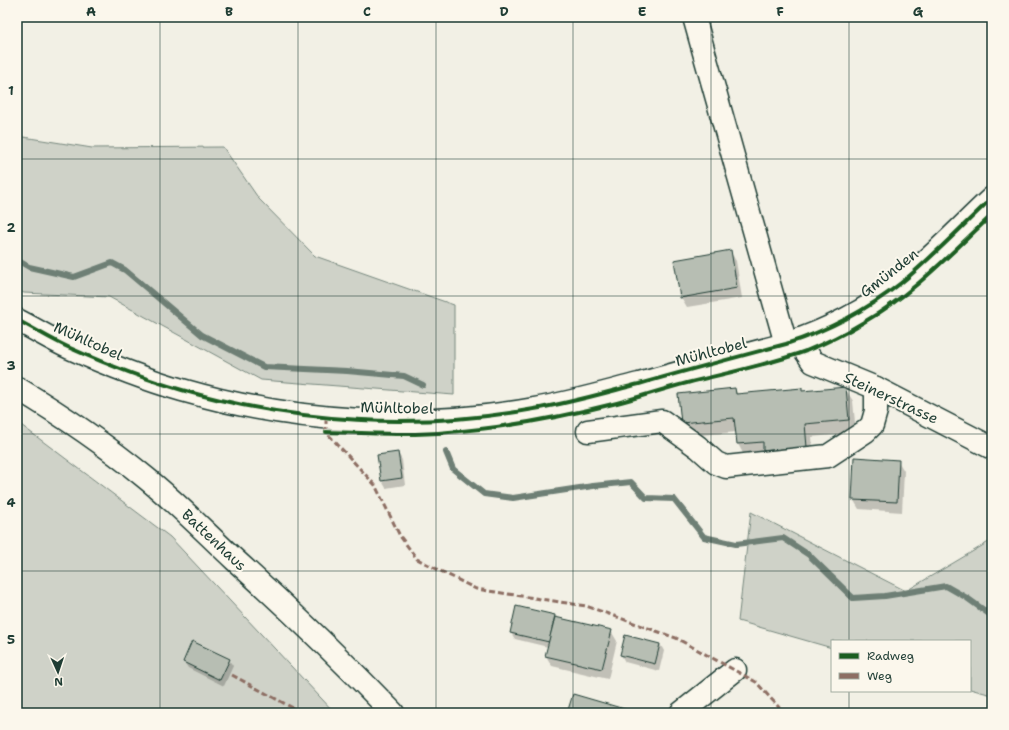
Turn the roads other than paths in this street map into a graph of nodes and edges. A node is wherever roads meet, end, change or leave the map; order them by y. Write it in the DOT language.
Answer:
graph roads {
  1 [pos="694,17"];
  2 [pos="992,198"];
  3 [pos="17,320"];
  4 [pos="793,342"];
  5 [pos="17,388"];
  6 [pos="876,388"];
  7 [pos="588,431"];
  8 [pos="992,448"];
  9 [pos="735,670"];
  10 [pos="393,713"];
  11 [pos="681,713"];
  1 -- 4 [label="main road"];
  2 -- 4 [label="main road, Gmünden"];
  3 -- 4 [label="main road, Mühltobel"];
  4 -- 6 [label="main road, Steinerstrasse"];
  5 -- 10 [label="main road, Battenhaus"];
  6 -- 7 [label="main road"];
  6 -- 8 [label="main road, Steinerstrasse"];
  9 -- 11 [label="main road"];
}
